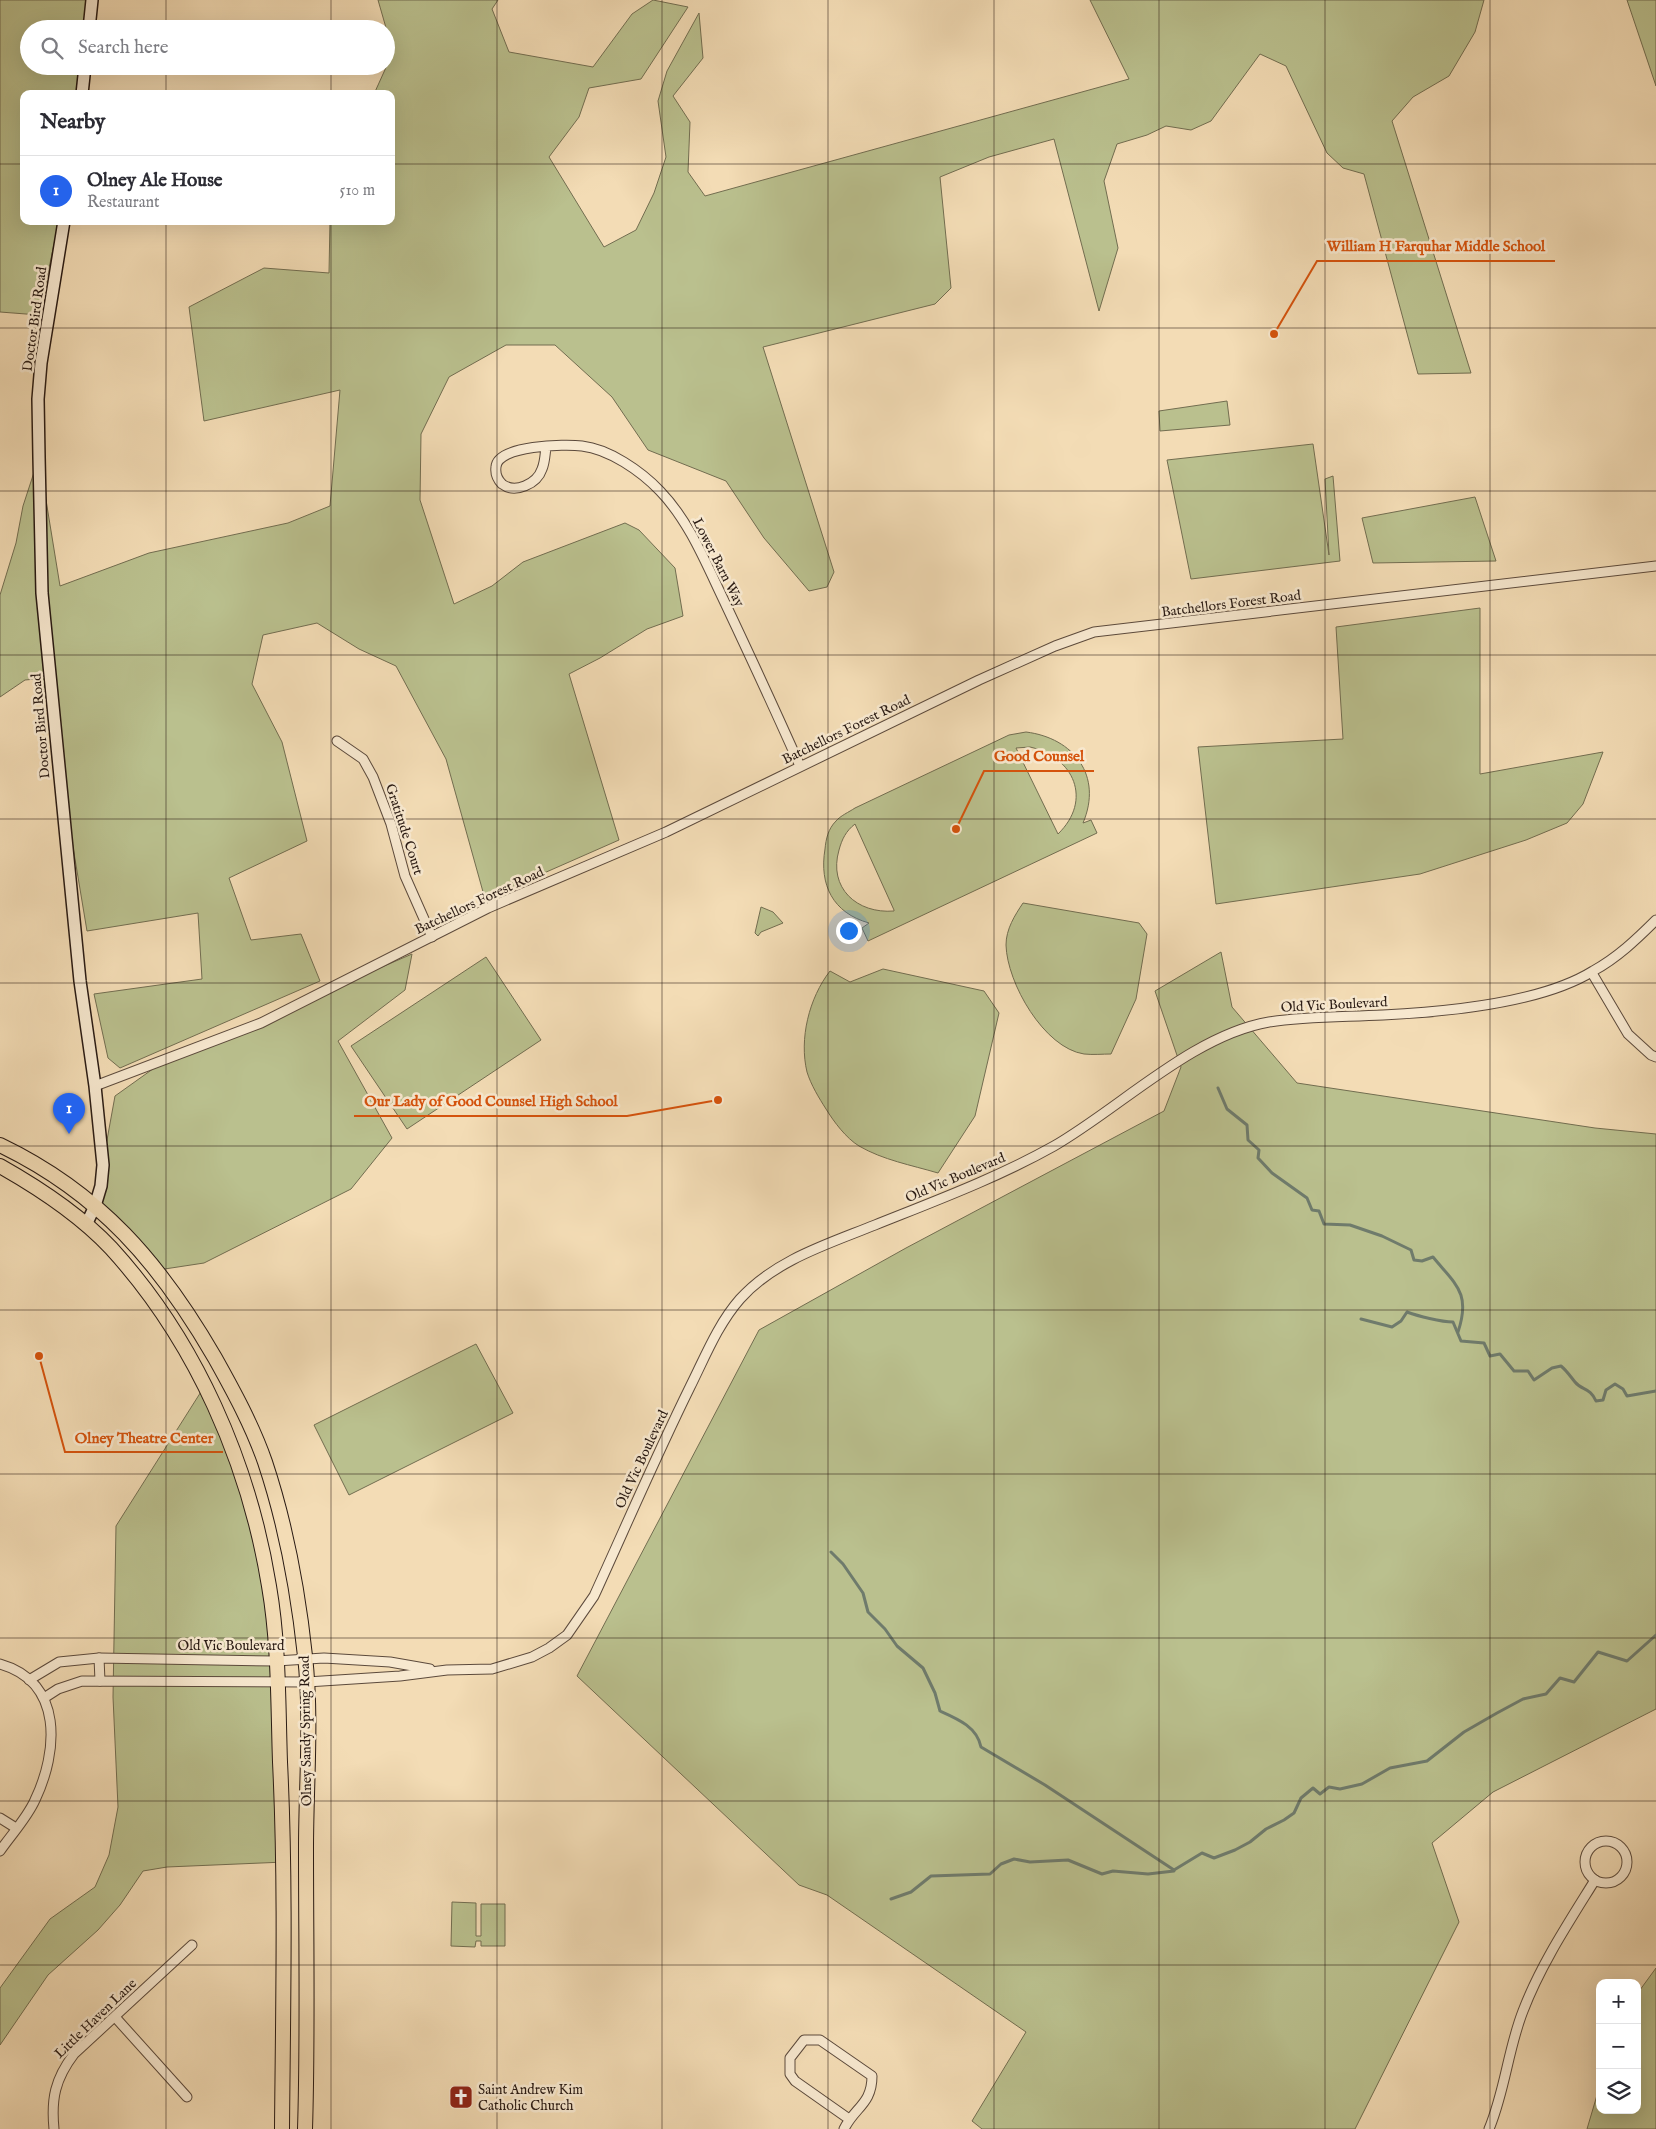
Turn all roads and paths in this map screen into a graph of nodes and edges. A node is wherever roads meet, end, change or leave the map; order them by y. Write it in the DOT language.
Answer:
graph roads {
  1 [pos="92,0"];
  2 [pos="90,20"];
  3 [pos="84,75"];
  4 [pos="82,90"];
  5 [pos="63,225"];
  6 [pos="546,447"];
  7 [pos="1656,566"];
  8 [pos="338,742"];
  9 [pos="800,766"];
  10 [pos="1656,920"];
  11 [pos="432,937"];
  12 [pos="1592,973"];
  13 [pos="1656,1057"];
  14 [pos="96,1086"];
  15 [pos="0,1145"];
  16 [pos="0,1166"];
  17 [pos="95,1206"];
  18 [pos="86,1225"];
  19 [pos="99,1658"];
  20 [pos="305,1658"];
  21 [pos="276,1661"];
  22 [pos="0,1664"];
  23 [pos="437,1671"];
  24 [pos="29,1680"];
  25 [pos="100,1681"];
  26 [pos="276,1682"];
  27 [pos="307,1682"];
  28 [pos="44,1698"];
  29 [pos="0,1818"];
  30 [pos="16,1828"];
  31 [pos="0,1851"];
  32 [pos="1595,1880"];
  33 [pos="192,1945"];
  34 [pos="115,2017"];
  35 [pos="187,2097"];
  36 [pos="849,2119"];
  37 [pos="54,2129"];
  38 [pos="282,2129"];
  39 [pos="305,2129"];
  40 [pos="844,2129"];
  41 [pos="1490,2129"];
  1 -- 2 [label="main road"];
  3 -- 4 [label="main road"];
  5 -- 14 [label="main road, Doctor Bird Road"];
  6 -- 6 [label="street, Lower Barn Way"];
  6 -- 9 [label="street, Lower Barn Way"];
  7 -- 9 [label="street, Batchellors Forest Road"];
  8 -- 11 [label="street, Gratitude Court"];
  9 -- 11 [label="street, Batchellors Forest Road"];
  10 -- 12 [label="street, Old Vic Boulevard"];
  11 -- 14 [label="street, Batchellors Forest Road"];
  12 -- 13 [label="street"];
  12 -- 23 [label="street, Old Vic Boulevard"];
  14 -- 17 [label="main road, Doctor Bird Road"];
  15 -- 17 [label="main road, Olney Sandy Spring Road"];
  16 -- 18 [label="main road, Olney Sandy Spring Road"];
  17 -- 18 [label="main road, Doctor Bird Road"];
  17 -- 20 [label="main road, Olney Sandy Spring Road"];
  18 -- 21 [label="main road, Olney Sandy Spring Road"];
  19 -- 21 [label="street, Old Vic Boulevard"];
  19 -- 24 [label="street, Old Vic Boulevard"];
  19 -- 25 [label="street"];
  20 -- 21 [label="street, Old Vic Boulevard"];
  20 -- 23 [label="street, Old Vic Boulevard"];
  20 -- 27 [label="main road, Olney Sandy Spring Road"];
  21 -- 26 [label="main road, Olney Sandy Spring Road"];
  22 -- 24 [label="street"];
  23 -- 27 [label="street, Old Vic Boulevard"];
  24 -- 28 [label="street"];
  25 -- 26 [label="street, Old Vic Boulevard"];
  25 -- 28 [label="street, Old Vic Boulevard"];
  26 -- 27 [label="street, Old Vic Boulevard"];
  26 -- 38 [label="main road, Olney Sandy Spring Road"];
  27 -- 39 [label="main road, Olney Sandy Spring Road"];
  28 -- 30 [label="street"];
  29 -- 30 [label="street"];
  30 -- 31 [label="street"];
  32 -- 32 [label="street"];
  32 -- 41 [label="street"];
  33 -- 34 [label="street, Little Haven Lane"];
  34 -- 35 [label="street"];
  34 -- 37 [label="street, Little Haven Lane"];
  36 -- 36 [label="street"];
  36 -- 40 [label="street"];
}
